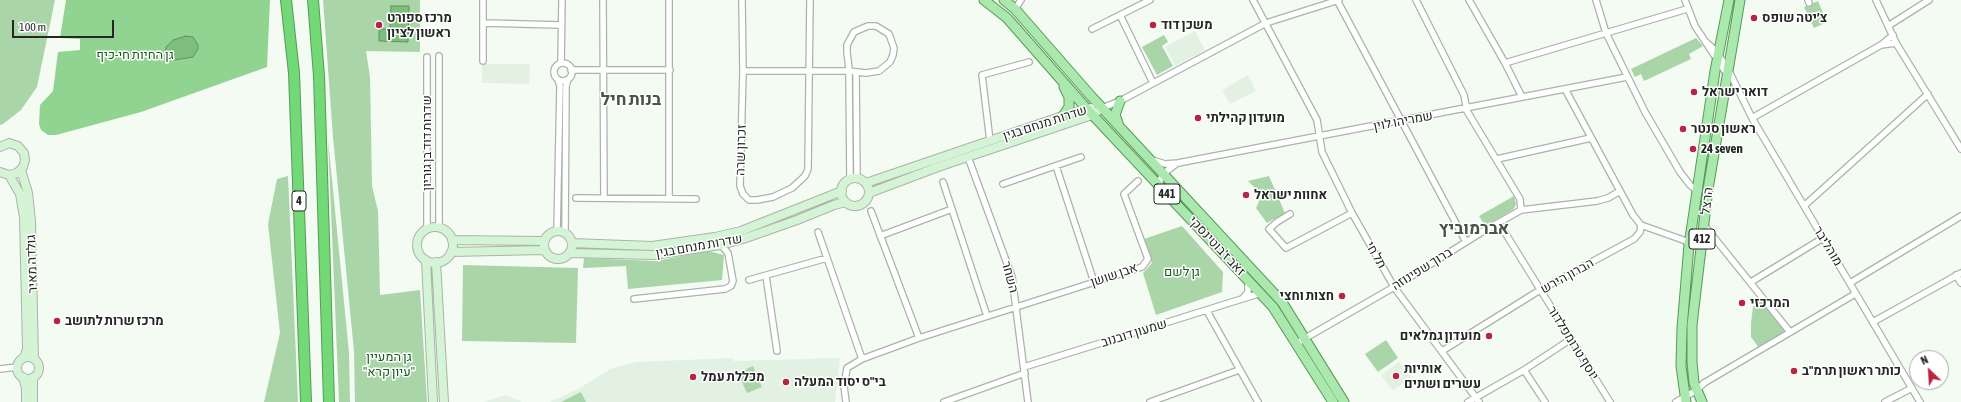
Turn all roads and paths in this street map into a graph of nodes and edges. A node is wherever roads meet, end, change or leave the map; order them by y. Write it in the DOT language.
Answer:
graph roads {
  1 [pos="286,0"];
  2 [pos="313,0"];
  3 [pos="484,0"];
  4 [pos="562,0"];
  5 [pos="603,0"];
  6 [pos="669,0"];
  7 [pos="742,0"];
  8 [pos="810,0"];
  9 [pos="984,0"];
  10 [pos="1004,0"];
  11 [pos="1021,0"];
  12 [pos="1150,0"];
  13 [pos="1254,0"];
  14 [pos="1338,0"];
  15 [pos="1416,0"];
  16 [pos="1469,0"];
  17 [pos="1596,0"];
  18 [pos="1685,0"];
  19 [pos="1729,0"];
  20 [pos="1740,0"];
  21 [pos="1876,0"];
  22 [pos="1929,0"];
  23 [pos="1015,9"];
  24 [pos="1687,9"];
  25 [pos="1120,15"];
  26 [pos="1885,19"];
  27 [pos="1895,21"];
  28 [pos="483,23"];
  29 [pos="1266,23"];
  30 [pos="561,25"];
  31 [pos="1888,26"];
  32 [pos="1092,29"];
  33 [pos="1606,33"];
  34 [pos="1893,35"];
  35 [pos="1721,40"];
  36 [pos="1706,42"];
  37 [pos="1896,43"];
  38 [pos="1881,45"];
  39 [pos="440,56"];
  40 [pos="427,57"];
  41 [pos="1717,58"];
  42 [pos="483,61"];
  43 [pos="1029,62"];
  44 [pos="561,63"];
  45 [pos="1505,63"];
  46 [pos="572,70"];
  47 [pos="604,70"];
  48 [pos="670,70"];
  49 [pos="849,70"];
  50 [pos="743,71"];
  51 [pos="809,71"];
  52 [pos="1727,71"];
  53 [pos="856,72"];
  54 [pos="1059,77"];
  55 [pos="1627,77"];
  56 [pos="568,79"];
  57 [pos="558,80"];
  58 [pos="1153,83"];
  59 [pos="1565,89"];
  60 [pos="1928,94"];
  61 [pos="1522,97"];
  62 [pos="1120,101"];
  63 [pos="1102,108"];
  64 [pos="1466,108"];
  65 [pos="1089,111"];
  66 [pos="1063,116"];
  67 [pos="1752,118"];
  68 [pos="1402,121"];
  69 [pos="1119,126"];
  70 [pos="1320,137"];
  71 [pos="1591,138"];
  72 [pos="990,141"];
  73 [pos="0,147"];
  74 [pos="1961,149"];
  75 [pos="968,157"];
  76 [pos="1081,157"];
  77 [pos="1496,159"];
  78 [pos="1152,160"];
  79 [pos="1178,163"];
  80 [pos="1056,166"];
  81 [pos="21,170"];
  82 [pos="0,172"];
  83 [pos="1164,173"];
  84 [pos="8,175"];
  85 [pos="1683,176"];
  86 [pos="854,179"];
  87 [pos="1138,181"];
  88 [pos="943,182"];
  89 [pos="866,183"];
  90 [pos="1003,184"];
  91 [pos="1160,186"];
  92 [pos="1697,186"];
  93 [pos="1708,189"];
  94 [pos="842,191"];
  95 [pos="1620,191"];
  96 [pos="869,193"];
  97 [pos="576,198"];
  98 [pos="604,198"];
  99 [pos="669,199"];
  100 [pos="696,199"];
  101 [pos="846,202"];
  102 [pos="1804,206"];
  103 [pos="952,209"];
  104 [pos="1521,210"];
  105 [pos="871,211"];
  106 [pos="1352,213"];
  107 [pos="1290,214"];
  108 [pos="1961,216"];
  109 [pos="1499,223"];
  110 [pos="1704,224"];
  111 [pos="1641,225"];
  112 [pos="439,227"];
  113 [pos="427,229"];
  114 [pos="561,232"];
  115 [pos="818,232"];
  116 [pos="880,236"];
  117 [pos="1823,238"];
  118 [pos="452,240"];
  119 [pos="544,241"];
  120 [pos="733,242"];
  121 [pos="1466,242"];
  122 [pos="572,243"];
  123 [pos="721,245"];
  124 [pos="1689,245"];
  125 [pos="544,250"];
  126 [pos="451,252"];
  127 [pos="570,253"];
  128 [pos="728,253"];
  129 [pos="827,258"];
  130 [pos="426,260"];
  131 [pos="816,261"];
  132 [pos="436,262"];
  133 [pos="830,267"];
  134 [pos="1959,274"];
  135 [pos="766,276"];
  136 [pos="1247,278"];
  137 [pos="749,280"];
  138 [pos="1094,282"];
  139 [pos="1752,282"];
  140 [pos="1850,283"];
  141 [pos="1961,283"];
  142 [pos="1394,286"];
  143 [pos="1540,290"];
  144 [pos="1261,293"];
  145 [pos="1855,294"];
  146 [pos="1243,298"];
  147 [pos="634,299"];
  148 [pos="1017,306"];
  149 [pos="1207,312"];
  150 [pos="987,316"];
  151 [pos="1873,322"];
  152 [pos="1790,332"];
  153 [pos="919,338"];
  154 [pos="1571,340"];
  155 [pos="1301,341"];
  156 [pos="777,351"];
  157 [pos="1442,351"];
  158 [pos="24,358"];
  159 [pos="34,359"];
  160 [pos="862,359"];
  161 [pos="18,367"];
  162 [pos="1024,367"];
  163 [pos="0,369"];
  164 [pos="1239,370"];
  165 [pos="1524,370"];
  166 [pos="1024,373"];
  167 [pos="23,377"];
  168 [pos="33,378"];
  169 [pos="1909,383"];
  170 [pos="1697,390"];
  171 [pos="1909,390"];
  172 [pos="1913,390"];
  173 [pos="1686,399"];
  174 [pos="1477,400"];
  175 [pos="26,402"];
  176 [pos="33,402"];
  177 [pos="306,402"];
  178 [pos="329,402"];
  179 [pos="433,402"];
  180 [pos="444,402"];
  181 [pos="846,402"];
  182 [pos="944,402"];
  183 [pos="1028,402"];
  184 [pos="1150,402"];
  185 [pos="1258,402"];
  186 [pos="1332,402"];
  187 [pos="1344,402"];
  188 [pos="1468,402"];
  189 [pos="1545,402"];
  190 [pos="1610,402"];
  191 [pos="1676,402"];
  192 [pos="1702,402"];
  193 [pos="1885,402"];
  194 [pos="1920,402"];
  1 -- 177 [label="highway, 4"];
  2 -- 178 [label="highway, 4"];
  3 -- 28 [label="street"];
  4 -- 30 [label="street"];
  5 -- 47 [label="street"];
  6 -- 48 [label="street"];
  7 -- 50 [label="street"];
  8 -- 51 [label="street"];
  9 -- 54 [label="main road, זאב ז'בוטינסקי / 441"];
  10 -- 23 [label="main road, זאב ז'בוטינסקי / 441"];
  11 -- 23 [label="street"];
  12 -- 25 [label="street"];
  13 -- 29 [label="street, תל חי"];
  14 -- 29 [label="street"];
  14 -- 68 [label="street"];
  15 -- 64 [label="street"];
  16 -- 45 [label="street"];
  17 -- 33 [label="street"];
  18 -- 24 [label="street, מוהליבר"];
  19 -- 35 [label="main road, הרצל / 412"];
  20 -- 52 [label="main road, הרצל / 412"];
  21 -- 26 [label="street"];
  22 -- 27 [label="street"];
  23 -- 63 [label="main road, זאב ז'בוטינסקי / 441"];
  24 -- 33 [label="street"];
  24 -- 36 [label="street, מוהליבר"];
  25 -- 32 [label="street"];
  25 -- 58 [label="street"];
  26 -- 27 [label="street"];
  26 -- 31 [label="street"];
  27 -- 31 [label="street"];
  28 -- 30 [label="street"];
  28 -- 42 [label="street"];
  29 -- 58 [label="street"];
  29 -- 70 [label="street, תל חי"];
  30 -- 44 [label="street"];
  31 -- 34 [label="street"];
  33 -- 45 [label="street"];
  33 -- 55 [label="street"];
  34 -- 37 [label="street"];
  34 -- 38 [label="street"];
  35 -- 36 [label="street"];
  35 -- 41 [label="main road, הרצל / 412"];
  36 -- 41 [label="street, מוהליבר"];
  37 -- 38 [label="street"];
  37 -- 60 [label="street"];
  38 -- 67 [label="street"];
  39 -- 112 [label="street, שדרות דוד בן גוריון"];
  40 -- 113 [label="street, שדרות דוד בן גוריון"];
  41 -- 52 [label="street, מוהליבר"];
  41 -- 92 [label="main road, הרצל / 412"];
  43 -- 72 [label="street"];
  44 -- 46 [label="street"];
  44 -- 57 [label="street"];
  45 -- 61 [label="street"];
  46 -- 47 [label="street"];
  46 -- 56 [label="street"];
  47 -- 48 [label="street"];
  47 -- 98 [label="street"];
  48 -- 99 [label="street"];
  49 -- 51 [label="street"];
  49 -- 53 [label="street"];
  49 -- 53 [label="street"];
  49 -- 86 [label="street"];
  50 -- 51 [label="street"];
  50 -- 51 [label="street, זכרון שרה"];
  52 -- 67 [label="street, מוהליבר"];
  52 -- 93 [label="main road, הרצל / 412"];
  53 -- 86 [label="street"];
  54 -- 65 [label="main road, זאב ז'בוטינסקי / 441"];
  54 -- 66 [label="main road"];
  55 -- 59 [label="street, שמריהו לוין"];
  55 -- 85 [label="street"];
  56 -- 57 [label="street"];
  56 -- 114 [label="street"];
  57 -- 114 [label="street"];
  58 -- 62 [label="street"];
  59 -- 61 [label="street, שמריהו לוין"];
  59 -- 71 [label="street"];
  60 -- 74 [label="street"];
  60 -- 102 [label="street"];
  61 -- 64 [label="street, שמריהו לוין"];
  62 -- 63 [label="street"];
  62 -- 69 [label="main road"];
  63 -- 65 [label="street, שדרות מנחם בגין"];
  63 -- 69 [label="main road, זאב ז'בוטינסקי / 441"];
  64 -- 68 [label="street, שמריהו לוין"];
  64 -- 77 [label="street"];
  65 -- 66 [label="street, שדרות מנחם בגין"];
  65 -- 75 [label="street, שדרות מנחם בגין"];
  65 -- 91 [label="main road, זאב ז'בוטינסקי / 441"];
  66 -- 72 [label="street, שדרות מנחם בגין"];
  67 -- 102 [label="street, מוהליבר"];
  68 -- 70 [label="street, שמריהו לוין"];
  68 -- 121 [label="street"];
  69 -- 78 [label="main road, זאב ז'בוטינסקי / 441"];
  70 -- 79 [label="street, שמריהו לוין"];
  70 -- 106 [label="street, תל חי"];
  71 -- 77 [label="street"];
  71 -- 95 [label="street"];
  72 -- 89 [label="street, שדרות מנחם בגין"];
  73 -- 81 [label="street"];
  75 -- 96 [label="street, שדרות מנחם בגין"];
  75 -- 148 [label="street, השחר"];
  76 -- 80 [label="street"];
  77 -- 104 [label="street"];
  78 -- 79 [label="street, שמריהו לוין"];
  78 -- 83 [label="main road, זאב ז'בוטינסקי / 441"];
  79 -- 83 [label="street, שמריהו לוין"];
  80 -- 90 [label="street"];
  80 -- 138 [label="street"];
  81 -- 84 [label="street"];
  81 -- 159 [label="street, גולדה מאיר"];
  82 -- 84 [label="street"];
  83 -- 91 [label="street"];
  83 -- 155 [label="main road, זאב ז'בוטינסקי / 441"];
  84 -- 158 [label="street, גולדה מאיר"];
  85 -- 92 [label="street"];
  85 -- 92 [label="street"];
  86 -- 89 [label="street"];
  86 -- 94 [label="street"];
  87 -- 138 [label="street, אבן שושן"];
  88 -- 103 [label="street"];
  89 -- 96 [label="street"];
  91 -- 136 [label="main road, זאב ז'בוטינסקי / 441"];
  92 -- 93 [label="street"];
  92 -- 93 [label="street"];
  92 -- 124 [label="main road, הרצל / 412"];
  93 -- 110 [label="main road, הרצל / 412"];
  94 -- 101 [label="street"];
  94 -- 122 [label="street, שדרות מנחם בגין"];
  95 -- 104 [label="street, ברוך שפינוזה"];
  95 -- 111 [label="street"];
  96 -- 101 [label="street"];
  97 -- 98 [label="street"];
  98 -- 99 [label="street"];
  99 -- 100 [label="street"];
  101 -- 120 [label="street, שדרות מנחם בגין"];
  102 -- 117 [label="street, מוהליבר"];
  103 -- 116 [label="street"];
  103 -- 150 [label="street"];
  104 -- 109 [label="street, ברוך שפינוזה"];
  105 -- 116 [label="street"];
  106 -- 107 [label="street"];
  106 -- 142 [label="street, תל חי"];
  108 -- 140 [label="street"];
  109 -- 121 [label="street, ברוך שפינוזה"];
  109 -- 143 [label="street, יוסף טרומפלדור"];
  110 -- 139 [label="street"];
  110 -- 170 [label="main road, הרצל / 412"];
  111 -- 124 [label="street"];
  111 -- 143 [label="street, הברון הירש"];
  112 -- 113 [label="street"];
  112 -- 118 [label="street"];
  113 -- 130 [label="street"];
  114 -- 119 [label="street"];
  114 -- 122 [label="street"];
  115 -- 129 [label="street"];
  116 -- 153 [label="street"];
  117 -- 139 [label="street"];
  117 -- 140 [label="street, מוהליבר"];
  118 -- 119 [label="street"];
  118 -- 126 [label="street"];
  119 -- 125 [label="street"];
  120 -- 123 [label="street, שדרות מנחם בגין"];
  120 -- 128 [label="street"];
  121 -- 142 [label="street, ברוך שפינוזה"];
  122 -- 127 [label="street"];
  123 -- 127 [label="street, שדרות מנחם בגין"];
  123 -- 128 [label="street"];
  124 -- 173 [label="main road, הרצל / 412"];
  125 -- 126 [label="street"];
  125 -- 127 [label="street"];
  126 -- 132 [label="street"];
  128 -- 147 [label="street"];
  129 -- 131 [label="street"];
  129 -- 133 [label="street"];
  130 -- 132 [label="street"];
  130 -- 179 [label="street"];
  131 -- 133 [label="street"];
  131 -- 135 [label="street"];
  132 -- 180 [label="street"];
  133 -- 160 [label="street"];
  134 -- 141 [label="street"];
  134 -- 151 [label="street"];
  135 -- 137 [label="street"];
  135 -- 156 [label="street"];
  136 -- 144 [label="main road, זאב ז'בוטינסקי / 441"];
  136 -- 146 [label="street"];
  138 -- 148 [label="street, אבן שושן"];
  139 -- 152 [label="street"];
  140 -- 145 [label="street, מוהליבר"];
  142 -- 155 [label="street, ברוך שפינוזה"];
  142 -- 157 [label="street, תל חי"];
  143 -- 154 [label="street, יוסף טרומפלדור"];
  143 -- 157 [label="street, הברון הירש"];
  144 -- 146 [label="street, שמעון דובנוב"];
  144 -- 155 [label="main road, זאב ז'בוטינסקי / 441"];
  145 -- 151 [label="street, מוהליבר"];
  145 -- 152 [label="street"];
  146 -- 149 [label="street, שמעון דובנוב"];
  148 -- 150 [label="street, אבן שושן"];
  148 -- 162 [label="street, השחר"];
  149 -- 162 [label="street, שמעון דובנוב"];
  149 -- 164 [label="street"];
  150 -- 153 [label="street, אבן שושן"];
  151 -- 169 [label="street, מוהליבר"];
  152 -- 170 [label="street"];
  153 -- 160 [label="street, אבן שושן"];
  154 -- 165 [label="street"];
  154 -- 190 [label="street, יוסף טרומפלדור"];
  155 -- 186 [label="main road, זאב ז'בוטינסקי / 441"];
  155 -- 187 [label="main road, זאב ז'בוטינסקי / 441"];
  157 -- 174 [label="street, תל חי"];
  158 -- 159 [label="street"];
  158 -- 161 [label="street, גולדה מאיר"];
  159 -- 168 [label="street, גולדה מאיר"];
  160 -- 181 [label="street, אבן שושן"];
  161 -- 163 [label="street"];
  161 -- 167 [label="street"];
  162 -- 166 [label="street, השחר"];
  164 -- 184 [label="street"];
  164 -- 185 [label="street"];
  165 -- 174 [label="street"];
  165 -- 189 [label="street"];
  166 -- 182 [label="street"];
  166 -- 183 [label="street, השחר"];
  167 -- 168 [label="street"];
  167 -- 175 [label="street"];
  168 -- 176 [label="street, גולדה מאיר"];
  170 -- 173 [label="street"];
  170 -- 192 [label="main road, הרצל / 412"];
  171 -- 193 [label="street"];
  172 -- 194 [label="street, מוהליבר"];
  173 -- 191 [label="street"];
  174 -- 188 [label="street"];
}
